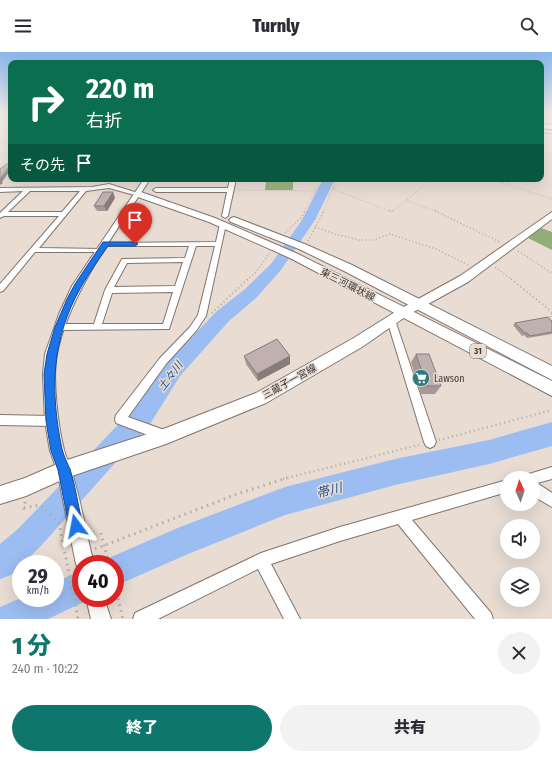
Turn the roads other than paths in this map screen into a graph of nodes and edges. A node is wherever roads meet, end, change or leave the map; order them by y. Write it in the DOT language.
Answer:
graph roads {
  1 [pos="145,182"];
  2 [pos="232,182"];
  3 [pos="0,190"];
  4 [pos="28,190"];
  5 [pos="84,190"];
  6 [pos="156,190"];
  7 [pos="231,190"];
  8 [pos="139,192"];
  9 [pos="63,214"];
  10 [pos="1,215"];
  11 [pos="552,215"];
  12 [pos="224,220"];
  13 [pos="280,243"];
  14 [pos="193,244"];
  15 [pos="218,244"];
  16 [pos="103,248"];
  17 [pos="33,250"];
  18 [pos="188,260"];
  19 [pos="0,289"];
  20 [pos="179,289"];
  21 [pos="109,290"];
  22 [pos="419,304"];
  23 [pos="404,312"];
  24 [pos="391,320"];
  25 [pos="59,327"];
  26 [pos="97,327"];
  27 [pos="552,373"];
  28 [pos="552,389"];
  29 [pos="0,420"];
  30 [pos="52,421"];
  31 [pos="166,436"];
  32 [pos="430,442"];
  33 [pos="68,471"];
  34 [pos="552,473"];
  35 [pos="540,476"];
  36 [pos="500,488"];
  37 [pos="540,493"];
  38 [pos="0,495"];
  39 [pos="552,501"];
  40 [pos="400,516"];
  41 [pos="83,555"];
  42 [pos="261,560"];
  43 [pos="98,607"];
  44 [pos="101,619"];
  45 [pos="141,619"];
  46 [pos="292,619"];
  47 [pos="485,619"];
  1 -- 8 [label="street"];
  2 -- 7 [label="street"];
  3 -- 4 [label="street"];
  4 -- 5 [label="street"];
  4 -- 10 [label="street"];
  5 -- 8 [label="street"];
  5 -- 9 [label="street"];
  6 -- 7 [label="street"];
  7 -- 12 [label="street"];
  8 -- 12 [label="main road, 東三河環状線 / 31"];
  8 -- 16 [label="street"];
  9 -- 10 [label="street"];
  9 -- 17 [label="street"];
  11 -- 22 [label="main road, 三蔵子一宮線"];
  12 -- 13 [label="main road, 東三河環状線 / 31"];
  12 -- 15 [label="street"];
  13 -- 22 [label="main road, 東三河環状線 / 31"];
  13 -- 23 [label="main road, 東三河環状線 / 31"];
  14 -- 15 [label="street"];
  14 -- 16 [label="street"];
  14 -- 18 [label="street"];
  15 -- 31 [label="street"];
  16 -- 17 [label="street"];
  16 -- 25 [label="street"];
  17 -- 19 [label="street"];
  18 -- 20 [label="street"];
  18 -- 21 [label="street"];
  20 -- 21 [label="street"];
  20 -- 26 [label="street"];
  21 -- 26 [label="street"];
  22 -- 23 [label="main road, 三蔵子一宮線"];
  22 -- 27 [label="main road, 東三河環状線 / 31"];
  23 -- 24 [label="main road, 三蔵子一宮線"];
  23 -- 28 [label="main road, 東三河環状線 / 31"];
  24 -- 31 [label="main road, 三蔵子一宮線"];
  24 -- 32 [label="street"];
  25 -- 26 [label="street"];
  25 -- 30 [label="street"];
  29 -- 30 [label="street"];
  30 -- 33 [label="street"];
  31 -- 33 [label="main road, 三蔵子一宮線"];
  33 -- 38 [label="main road, 三蔵子一宮線"];
  33 -- 41 [label="street"];
  34 -- 35 [label="street"];
  36 -- 40 [label="street"];
  37 -- 39 [label="street"];
  40 -- 42 [label="street"];
  40 -- 47 [label="street"];
  42 -- 45 [label="street"];
  42 -- 46 [label="street"];
  43 -- 44 [label="street"];
}
